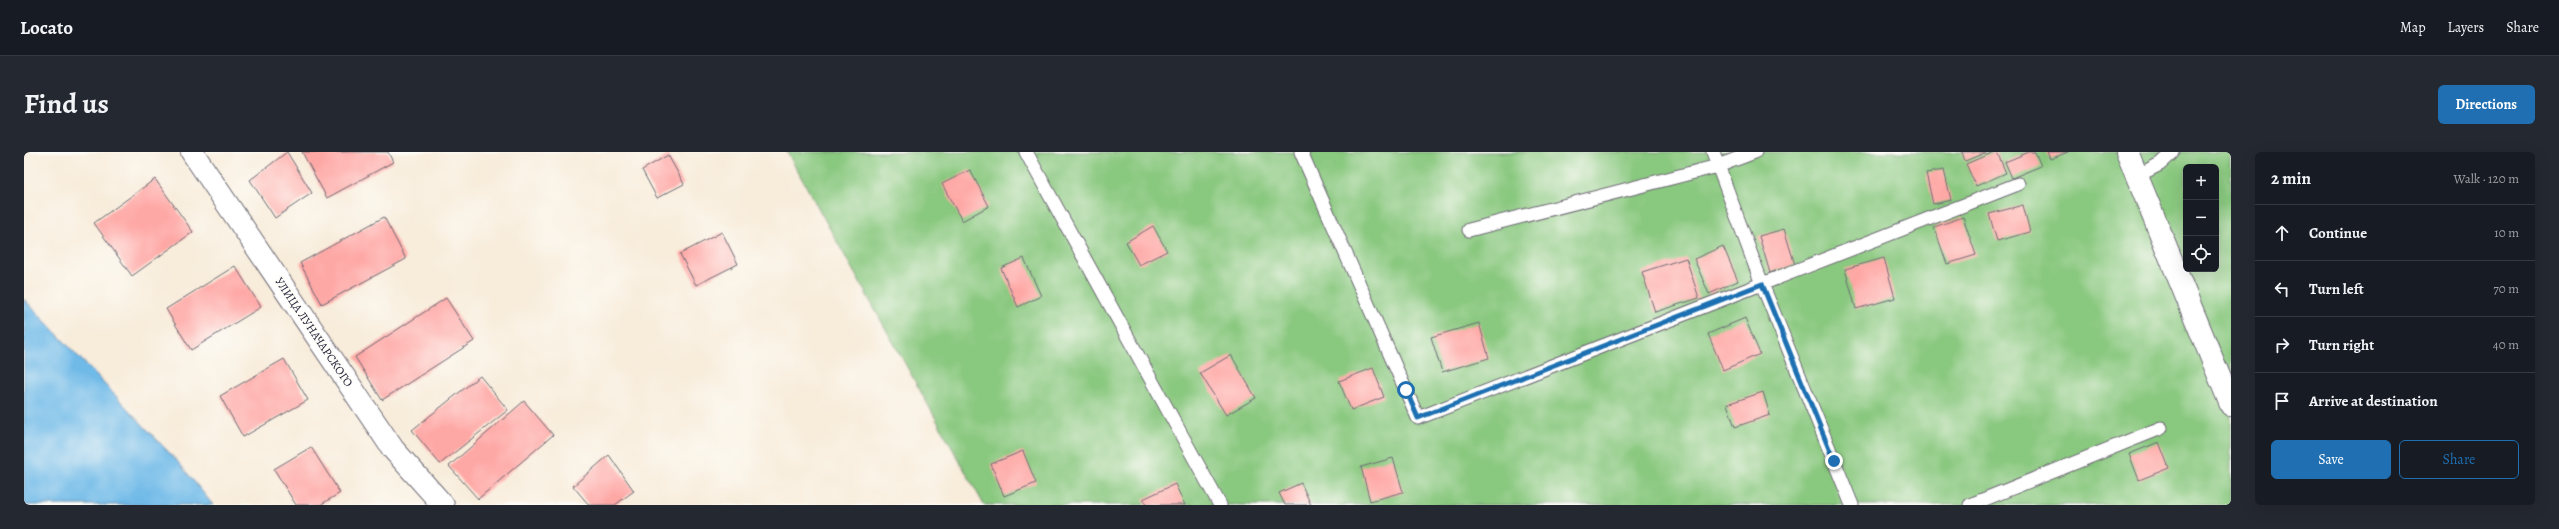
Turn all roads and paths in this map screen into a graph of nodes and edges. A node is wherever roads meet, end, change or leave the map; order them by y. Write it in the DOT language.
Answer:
graph roads {
  1 [pos="192,152"];
  2 [pos="1026,152"];
  3 [pos="1301,152"];
  4 [pos="1713,152"];
  5 [pos="1755,152"];
  6 [pos="2126,152"];
  7 [pos="2173,152"];
  8 [pos="1718,166"];
  9 [pos="2137,176"];
  10 [pos="2018,184"];
  11 [pos="1470,230"];
  12 [pos="1762,284"];
  13 [pos="2231,405"];
  14 [pos="2161,428"];
  15 [pos="443,505"];
  16 [pos="1220,505"];
  17 [pos="1852,505"];
  18 [pos="1970,505"];
  1 -- 15 [label="street, УЛИЦА ЛУНАЧАРСКОГО"];
  2 -- 16 [label="lane"];
  3 -- 12 [label="lane"];
  4 -- 8 [label="lane"];
  5 -- 8 [label="lane"];
  6 -- 9 [label="street"];
  7 -- 9 [label="lane"];
  8 -- 11 [label="lane"];
  8 -- 12 [label="lane"];
  9 -- 13 [label="street"];
  10 -- 12 [label="lane"];
  12 -- 17 [label="lane"];
  14 -- 18 [label="lane"];
}
